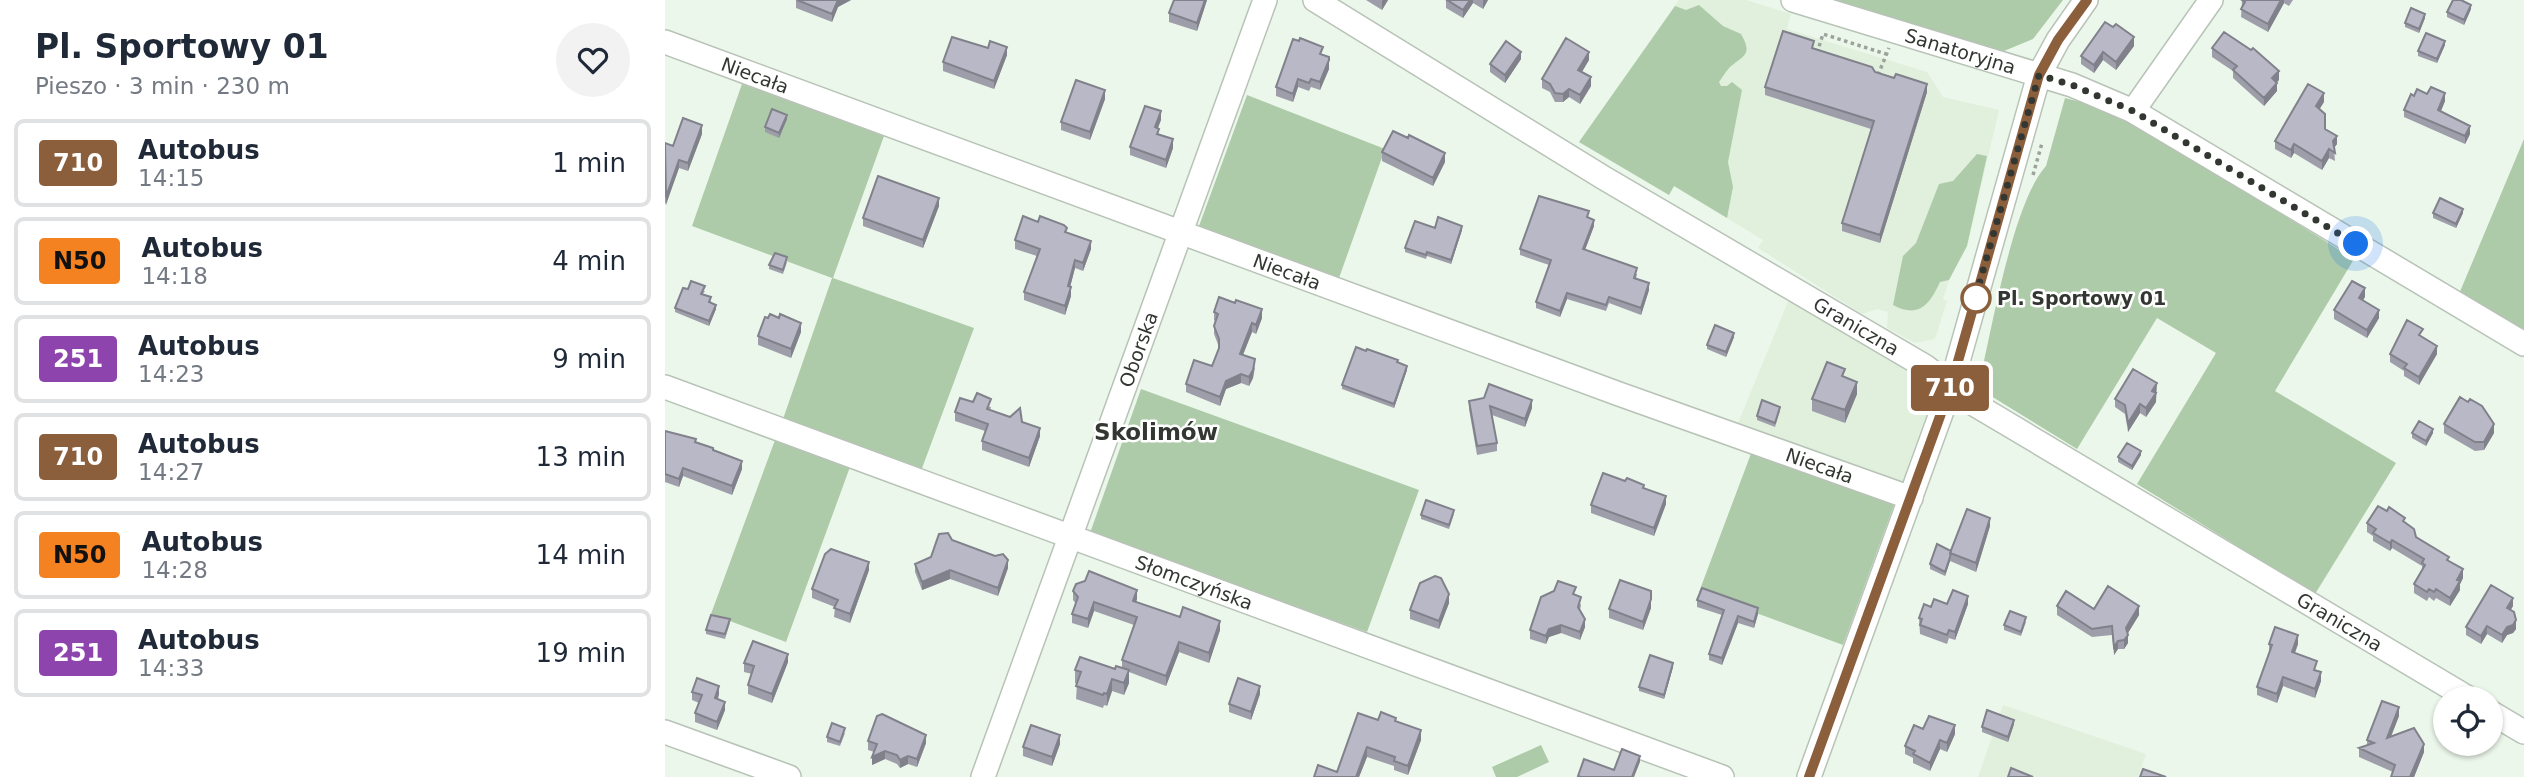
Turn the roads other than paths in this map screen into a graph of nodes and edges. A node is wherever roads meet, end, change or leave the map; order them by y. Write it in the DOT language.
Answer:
graph roads {
  1 [pos="1265,0"];
  2 [pos="1315,0"];
  3 [pos="1793,0"];
  4 [pos="2087,0"];
  5 [pos="2211,0"];
  6 [pos="665,43"];
  7 [pos="2039,75"];
  8 [pos="2133,111"];
  9 [pos="1182,232"];
  10 [pos="2524,344"];
  11 [pos="1951,386"];
  12 [pos="665,387"];
  13 [pos="1911,498"];
  14 [pos="1072,536"];
  15 [pos="2448,686"];
  16 [pos="2503,720"];
  17 [pos="665,732"];
  18 [pos="2524,732"];
  19 [pos="789,777"];
  20 [pos="983,777"];
  21 [pos="1722,777"];
  22 [pos="1809,777"];
  1 -- 9 [label="street, Oborska"];
  2 -- 11 [label="street, Graniczna"];
  3 -- 7 [label="street, Sanatoryjna"];
  4 -- 7 [label="street"];
  5 -- 8 [label="street"];
  6 -- 9 [label="street, Niecała"];
  7 -- 8 [label="street, Sanatoryjna"];
  7 -- 11 [label="street"];
  8 -- 10 [label="street, Sanatoryjna"];
  9 -- 13 [label="street, Niecała"];
  9 -- 14 [label="street, Oborska"];
  11 -- 13 [label="street"];
  11 -- 15 [label="street, Graniczna"];
  12 -- 14 [label="street, Słomczyńska"];
  13 -- 22 [label="street"];
  14 -- 20 [label="street, Oborska"];
  14 -- 21 [label="street, Słomczyńska"];
  16 -- 18 [label="street"];
  17 -- 19 [label="street"];
}
